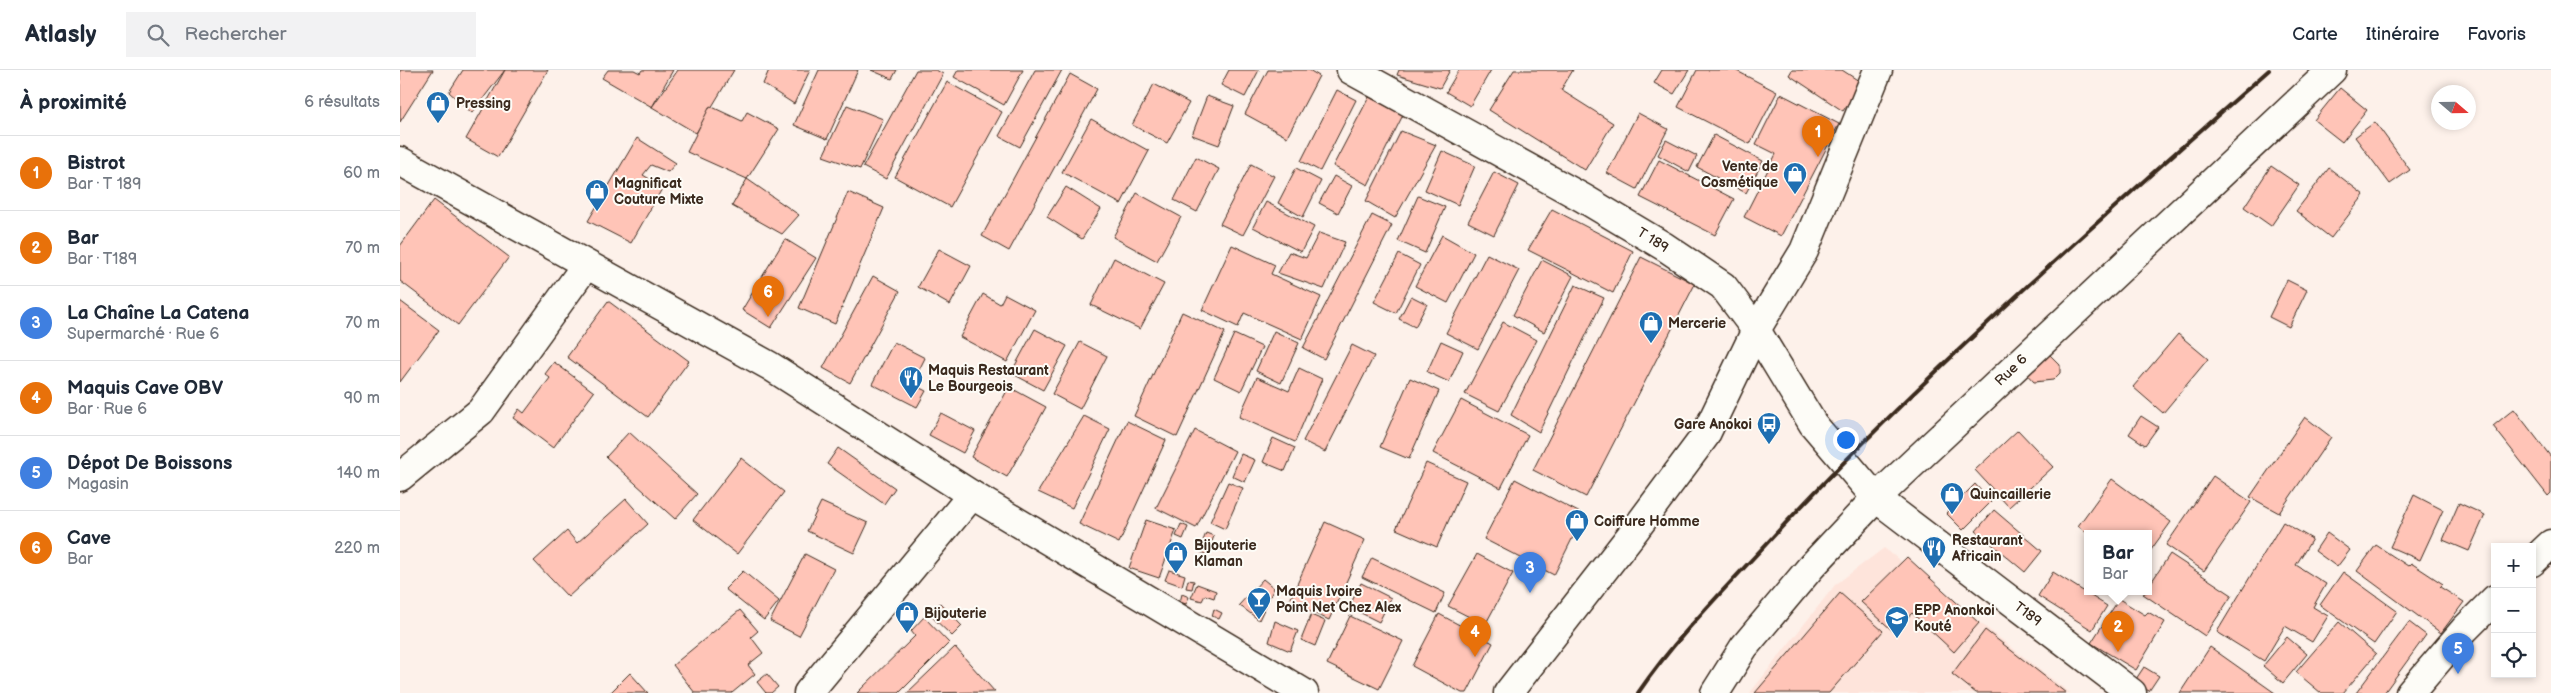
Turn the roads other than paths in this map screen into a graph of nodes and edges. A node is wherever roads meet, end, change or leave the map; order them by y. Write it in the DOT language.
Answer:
graph roads {
  1 [pos="1350,70"];
  2 [pos="1878,70"];
  3 [pos="2332,70"];
  4 [pos="400,161"];
  5 [pos="586,265"];
  6 [pos="1756,330"];
  7 [pos="400,478"];
  8 [pos="972,495"];
  9 [pos="1876,498"];
  10 [pos="2551,544"];
  11 [pos="2536,558"];
  12 [pos="2491,603"];
  13 [pos="811,692"];
  14 [pos="1304,693"];
  15 [pos="1508,693"];
  16 [pos="1716,693"];
  17 [pos="2132,693"];
  18 [pos="2410,693"];
  1 -- 6 [label="street, T 189"];
  2 -- 6 [label="street"];
  3 -- 9 [label="street, Rue 6"];
  4 -- 5 [label="street"];
  5 -- 7 [label="street"];
  5 -- 8 [label="street"];
  6 -- 9 [label="street, T 189"];
  6 -- 15 [label="street"];
  8 -- 13 [label="street"];
  8 -- 14 [label="street"];
  9 -- 16 [label="street, Rue 6"];
  9 -- 17 [label="street, T189"];
  10 -- 11 [label="street"];
  12 -- 18 [label="street"];
}
